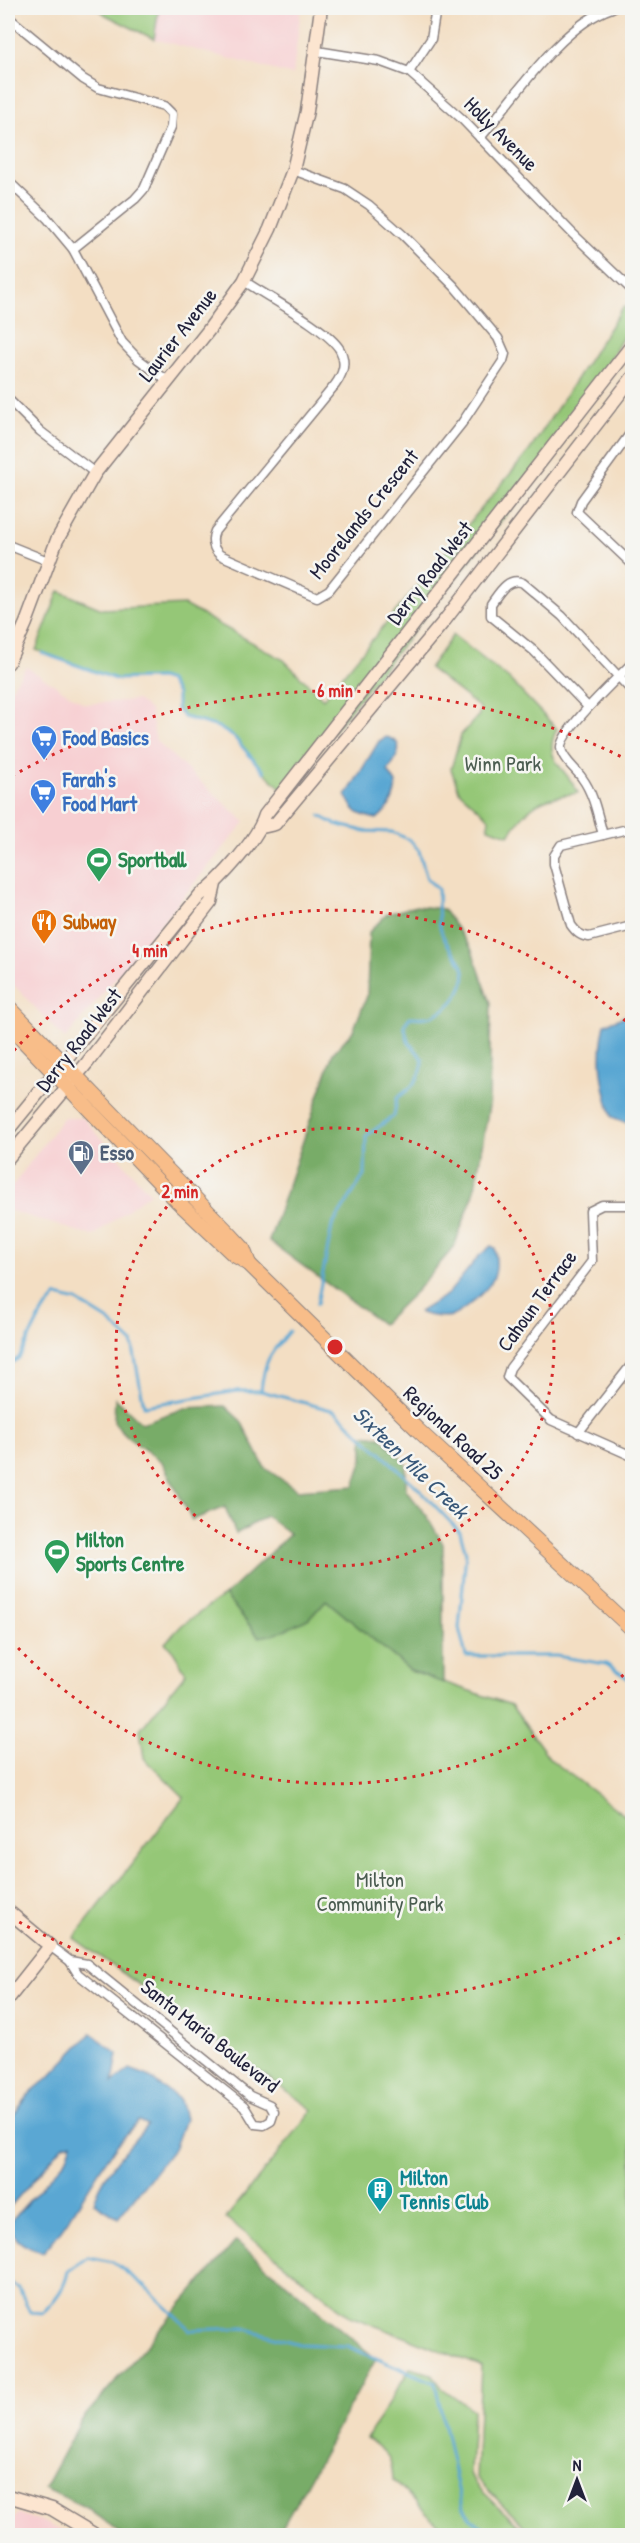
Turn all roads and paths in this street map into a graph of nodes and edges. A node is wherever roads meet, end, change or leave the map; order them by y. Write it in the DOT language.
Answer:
graph roads {
  1 [pos="321,8"];
  2 [pos="436,8"];
  3 [pos="606,8"];
  4 [pos="8,17"];
  5 [pos="317,51"];
  6 [pos="410,72"];
  7 [pos="480,138"];
  8 [pos="293,170"];
  9 [pos="8,181"];
  10 [pos="73,249"];
  11 [pos="244,281"];
  12 [pos="633,290"];
  13 [pos="633,345"];
  14 [pos="633,378"];
  15 [pos="168,381"];
  16 [pos="8,399"];
  17 [pos="632,434"];
  18 [pos="94,473"];
  19 [pos="8,545"];
  20 [pos="48,561"];
  21 [pos="633,564"];
  22 [pos="8,663"];
  23 [pos="633,663"];
  24 [pos="619,677"];
  25 [pos="633,691"];
  26 [pos="588,707"];
  27 [pos="261,827"];
  28 [pos="633,828"];
  29 [pos="603,835"];
  30 [pos="215,884"];
  31 [pos="633,926"];
  32 [pos="8,1006"];
  33 [pos="8,1025"];
  34 [pos="63,1062"];
  35 [pos="53,1074"];
  36 [pos="76,1076"];
  37 [pos="66,1088"];
  38 [pos="8,1130"];
  39 [pos="8,1158"];
  40 [pos="633,1204"];
  41 [pos="249,1264"];
  42 [pos="633,1364"];
  43 [pos="578,1433"];
  44 [pos="633,1456"];
  45 [pos="633,1629"];
  46 [pos="8,1911"];
  47 [pos="50,1946"];
  48 [pos="70,1960"];
  49 [pos="8,1999"];
  50 [pos="8,2496"];
  51 [pos="97,2535"];
  1 -- 5 [label="main road, Laurier Avenue"];
  2 -- 6 [label="street"];
  3 -- 7 [label="street"];
  4 -- 10 [label="street"];
  5 -- 6 [label="street, Holly Avenue"];
  5 -- 8 [label="main road, Laurier Avenue"];
  6 -- 7 [label="street, Holly Avenue"];
  7 -- 12 [label="street, Holly Avenue"];
  8 -- 11 [label="main road, Laurier Avenue"];
  8 -- 11 [label="street, Moorelands Crescent"];
  9 -- 10 [label="street"];
  10 -- 15 [label="street"];
  11 -- 15 [label="main road, Laurier Avenue"];
  13 -- 27 [label="main road, Derry Road West"];
  14 -- 27 [label="main road, Derry Road West"];
  15 -- 18 [label="main road, Laurier Avenue"];
  16 -- 18 [label="street"];
  17 -- 21 [label="street"];
  18 -- 20 [label="main road, Laurier Avenue"];
  19 -- 20 [label="street"];
  20 -- 22 [label="main road, Laurier Avenue"];
  23 -- 24 [label="street"];
  24 -- 25 [label="street"];
  24 -- 26 [label="street"];
  24 -- 26 [label="street"];
  26 -- 29 [label="street"];
  27 -- 30 [label="main road, Derry Road West"];
  28 -- 29 [label="street"];
  29 -- 31 [label="street"];
  30 -- 34 [label="main road, Derry Road West"];
  30 -- 36 [label="main road, Derry Road West"];
  32 -- 34 [label="main road, Regional Road 25"];
  33 -- 35 [label="main road, Regional Road 25"];
  34 -- 35 [label="main road, Derry Road West"];
  34 -- 36 [label="main road, Regional Road 25"];
  35 -- 37 [label="main road, Regional Road 25"];
  35 -- 38 [label="main road, Derry Road West"];
  36 -- 37 [label="main road, Derry Road West"];
  36 -- 41 [label="main road, Regional Road 25"];
  37 -- 39 [label="main road, Derry Road West"];
  37 -- 41 [label="main road, Regional Road 25"];
  40 -- 43 [label="street, Cahoun Terrace"];
  41 -- 45 [label="main road, Regional Road 25"];
  42 -- 43 [label="street"];
  43 -- 44 [label="street, Cahoun Terrace"];
  46 -- 47 [label="main road, Santa Maria Boulevard"];
  47 -- 48 [label="street, Santa Maria Boulevard"];
  47 -- 49 [label="main road"];
  48 -- 48 [label="street, Santa Maria Boulevard"];
  50 -- 51 [label="main road"];
}
